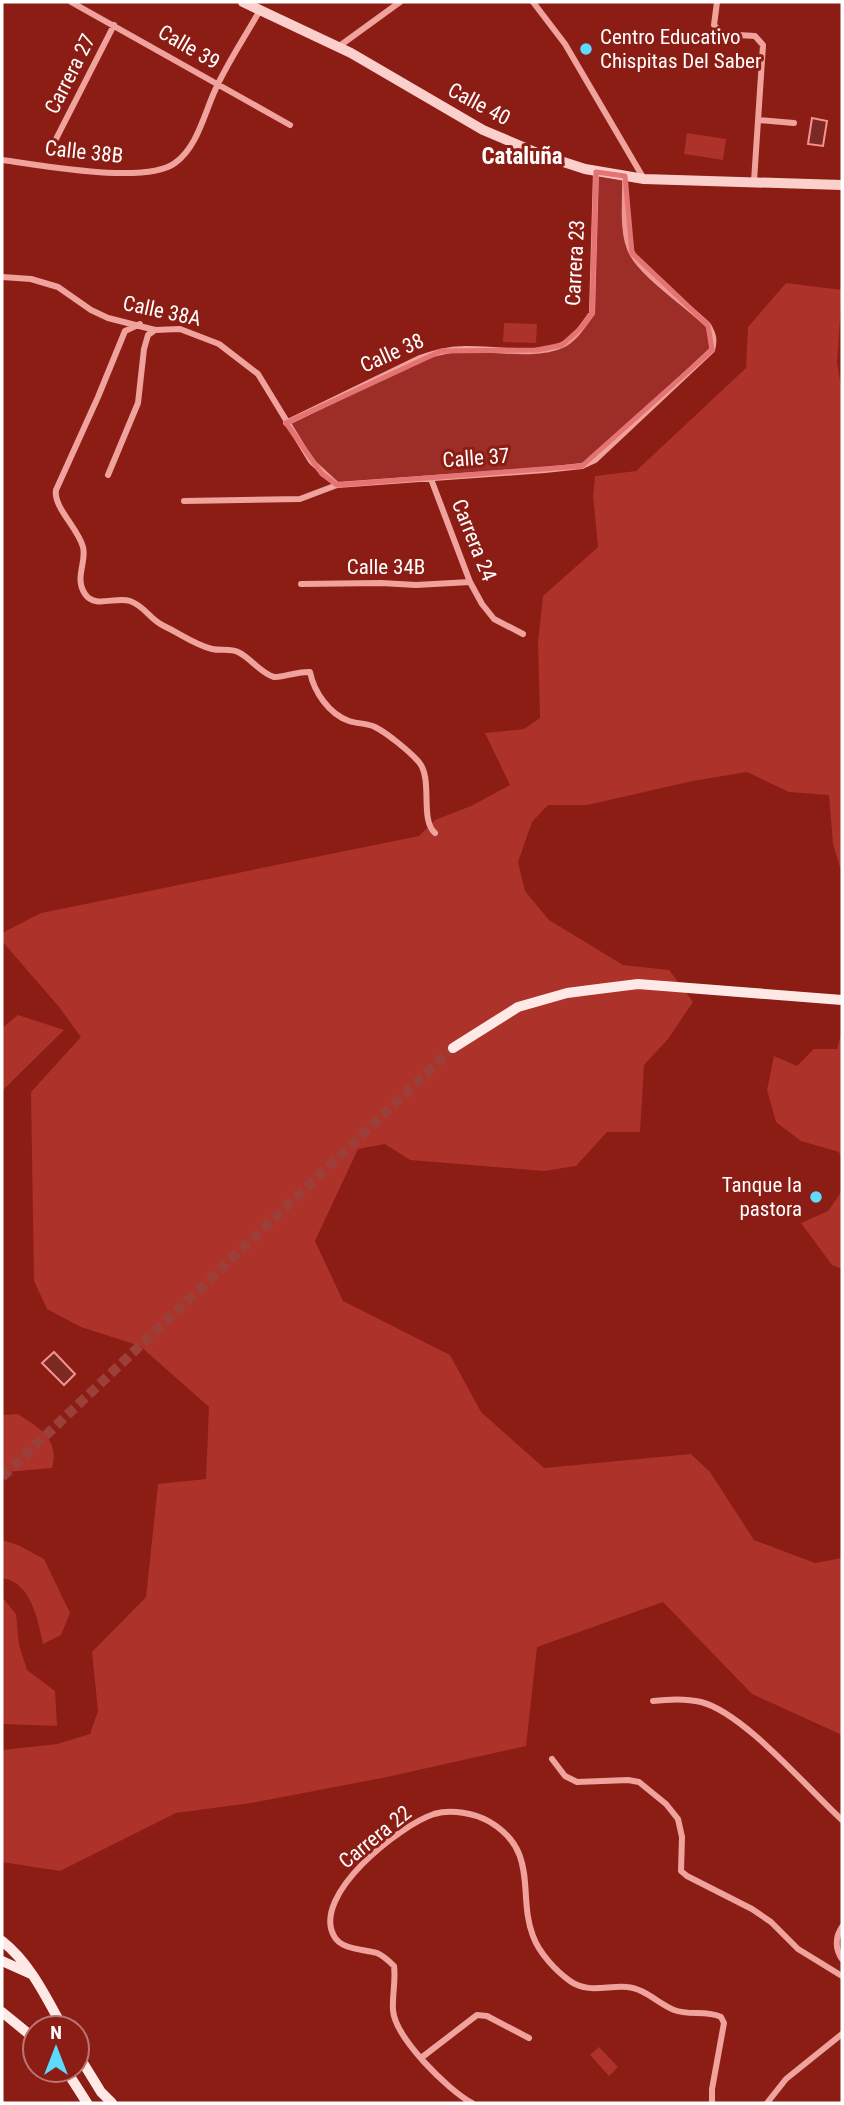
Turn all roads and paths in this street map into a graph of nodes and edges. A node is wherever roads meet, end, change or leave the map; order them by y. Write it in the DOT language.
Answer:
graph roads {
  1 [pos="71,2"];
  2 [pos="243,2"];
  3 [pos="400,2"];
  4 [pos="533,2"];
  5 [pos="718,2"];
  6 [pos="260,10"];
  7 [pos="114,25"];
  8 [pos="337,48"];
  9 [pos="218,84"];
  10 [pos="758,120"];
  11 [pos="794,123"];
  12 [pos="290,125"];
  13 [pos="56,139"];
  14 [pos="2,160"];
  15 [pos="596,172"];
  16 [pos="625,176"];
  17 [pos="644,179"];
  18 [pos="754,181"];
  19 [pos="842,185"];
  20 [pos="2,277"];
  21 [pos="140,324"];
  22 [pos="155,330"];
  23 [pos="562,345"];
  24 [pos="286,423"];
  25 [pos="108,475"];
  26 [pos="431,479"];
  27 [pos="337,485"];
  28 [pos="184,501"];
  29 [pos="470,582"];
  30 [pos="301,584"];
  31 [pos="523,634"];
  32 [pos="435,833"];
  33 [pos="842,1000"];
  34 [pos="453,1048"];
  35 [pos="653,1701"];
  36 [pos="552,1759"];
  37 [pos="842,1820"];
  38 [pos="842,1927"];
  39 [pos="2,1941"];
  40 [pos="842,1959"];
  41 [pos="2,1961"];
  42 [pos="31,1974"];
  43 [pos="842,1976"];
  44 [pos="2,2012"];
  45 [pos="55,2014"];
  46 [pos="21,2028"];
  47 [pos="842,2034"];
  48 [pos="529,2038"];
  49 [pos="421,2058"];
  50 [pos="91,2076"];
  51 [pos="74,2084"];
  52 [pos="86,2103"];
  53 [pos="112,2103"];
  54 [pos="472,2103"];
  55 [pos="712,2103"];
  56 [pos="767,2103"];
  1 -- 7 [label="street, Calle 39"];
  2 -- 6 [label="street, Calle 40"];
  3 -- 8 [label="street"];
  4 -- 17 [label="street"];
  5 -- 10 [label="street"];
  6 -- 8 [label="street, Calle 40"];
  6 -- 9 [label="street"];
  7 -- 9 [label="street, Calle 39"];
  7 -- 13 [label="street, Carrera 27"];
  8 -- 15 [label="street, Calle 40"];
  9 -- 12 [label="street, Calle 39"];
  9 -- 14 [label="street, Calle 38B"];
  10 -- 11 [label="street"];
  10 -- 18 [label="street"];
  15 -- 16 [label="street, Calle 40"];
  15 -- 23 [label="street, Carrera 23"];
  16 -- 17 [label="street, Calle 40"];
  16 -- 26 [label="street, Calle 37"];
  17 -- 18 [label="street, Calle 40"];
  18 -- 19 [label="street, Calle 40"];
  20 -- 21 [label="street, Calle 38A"];
  21 -- 22 [label="street, Calle 38A"];
  21 -- 32 [label="street"];
  22 -- 24 [label="street, Calle 38A"];
  22 -- 25 [label="street"];
  23 -- 24 [label="street, Calle 38"];
  24 -- 27 [label="street, Calle 38A"];
  26 -- 27 [label="street, Calle 37"];
  26 -- 29 [label="street, Carrera 24"];
  27 -- 28 [label="street, Calle 37"];
  29 -- 30 [label="street, Calle 34B"];
  29 -- 31 [label="street, Carrera 24"];
  33 -- 34 [label="main road"];
  35 -- 37 [label="street"];
  36 -- 43 [label="street"];
  38 -- 40 [label="street"];
  39 -- 42 [label="main road"];
  41 -- 42 [label="main road"];
  42 -- 45 [label="main road"];
  44 -- 46 [label="main road"];
  47 -- 56 [label="street"];
  48 -- 49 [label="street"];
  49 -- 54 [label="street, Carrera 22"];
  49 -- 55 [label="street, Carrera 22"];
  50 -- 53 [label="main road"];
  51 -- 52 [label="main road"];
}
